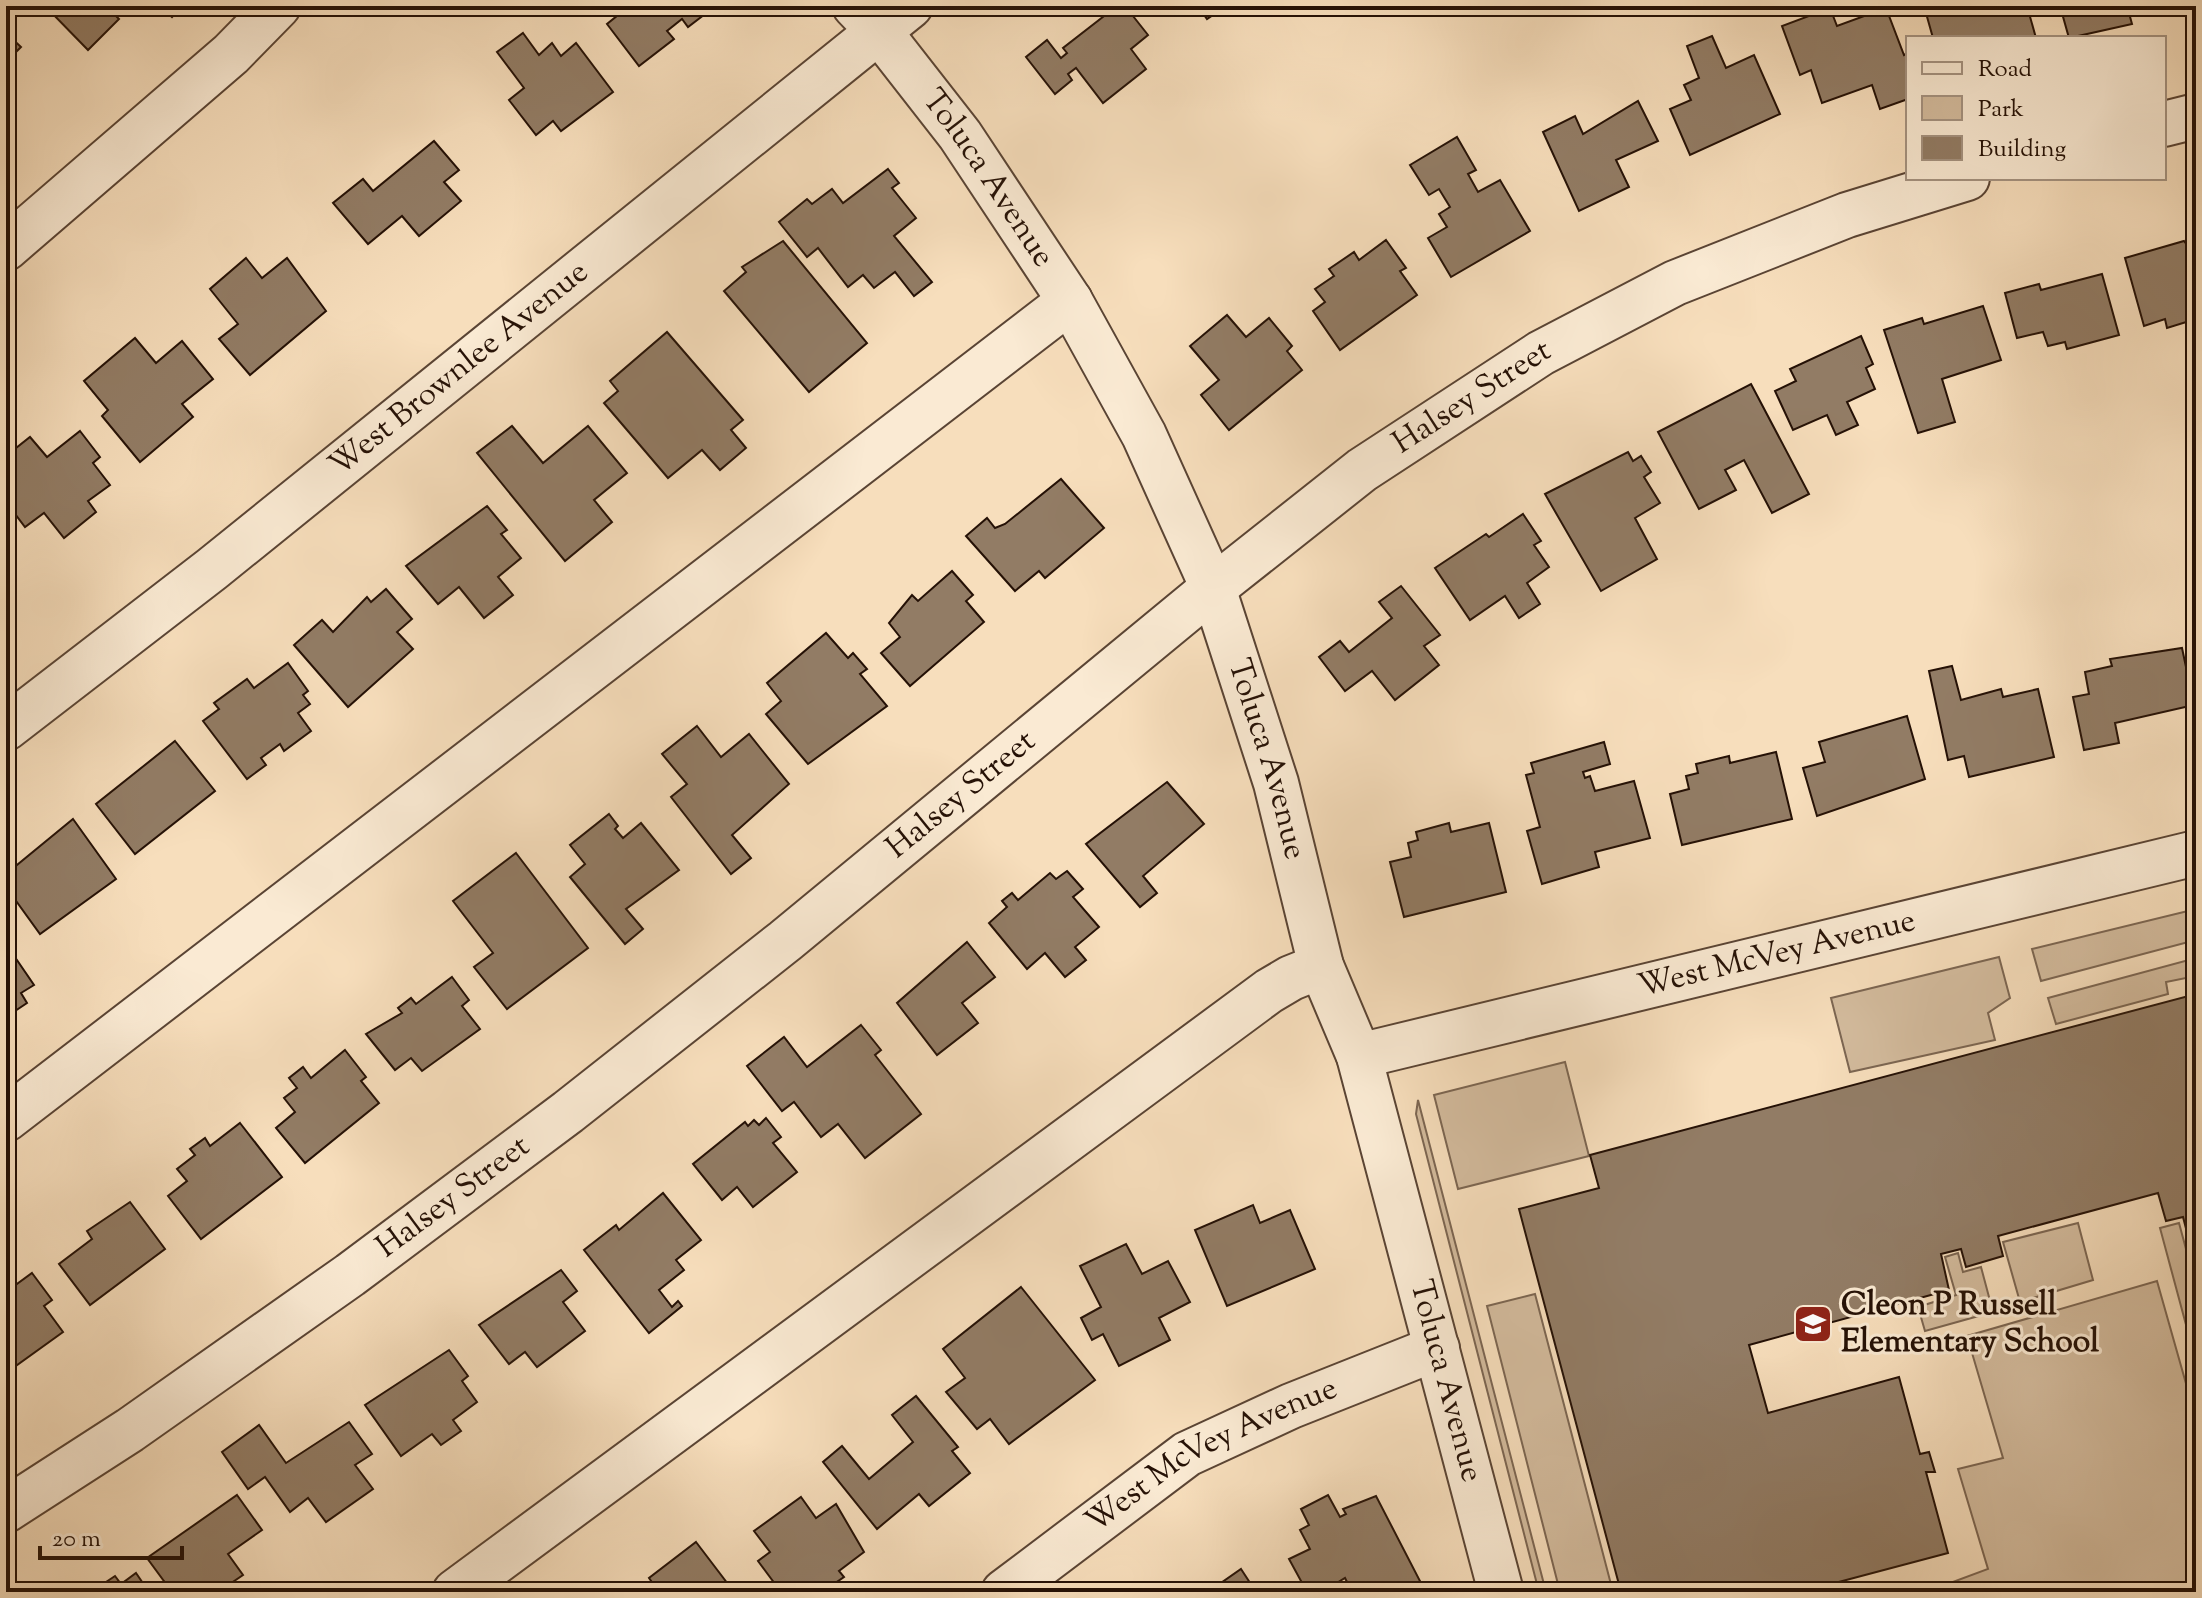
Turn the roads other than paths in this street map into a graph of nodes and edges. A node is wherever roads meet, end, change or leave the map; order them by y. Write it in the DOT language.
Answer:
graph roads {
  1 [pos="278,6"];
  2 [pos="881,14"];
  3 [pos="2196,116"];
  4 [pos="2166,124"];
  5 [pos="1961,180"];
  6 [pos="6,248"];
  7 [pos="1070,301"];
  8 [pos="1213,588"];
  9 [pos="6,728"];
  10 [pos="2196,853"];
  11 [pos="1321,966"];
  12 [pos="1359,1056"];
  13 [pos="6,1119"];
  14 [pos="1437,1348"];
  15 [pos="6,1510"];
  16 [pos="455,1592"];
  17 [pos="1004,1592"];
  18 [pos="1501,1592"];
  1 -- 6 [label="street"];
  2 -- 7 [label="street, Toluca Avenue"];
  2 -- 9 [label="street, West Brownlee Avenue"];
  3 -- 4 [label="street"];
  5 -- 8 [label="street, Halsey Street"];
  7 -- 8 [label="street, Toluca Avenue"];
  7 -- 13 [label="street"];
  8 -- 11 [label="street, Toluca Avenue"];
  8 -- 15 [label="street, Halsey Street"];
  10 -- 12 [label="street, West McVey Avenue"];
  11 -- 12 [label="street, Toluca Avenue"];
  11 -- 16 [label="street"];
  12 -- 14 [label="street, Toluca Avenue"];
  14 -- 17 [label="street, West McVey Avenue"];
  14 -- 18 [label="street, Toluca Avenue"];
}
